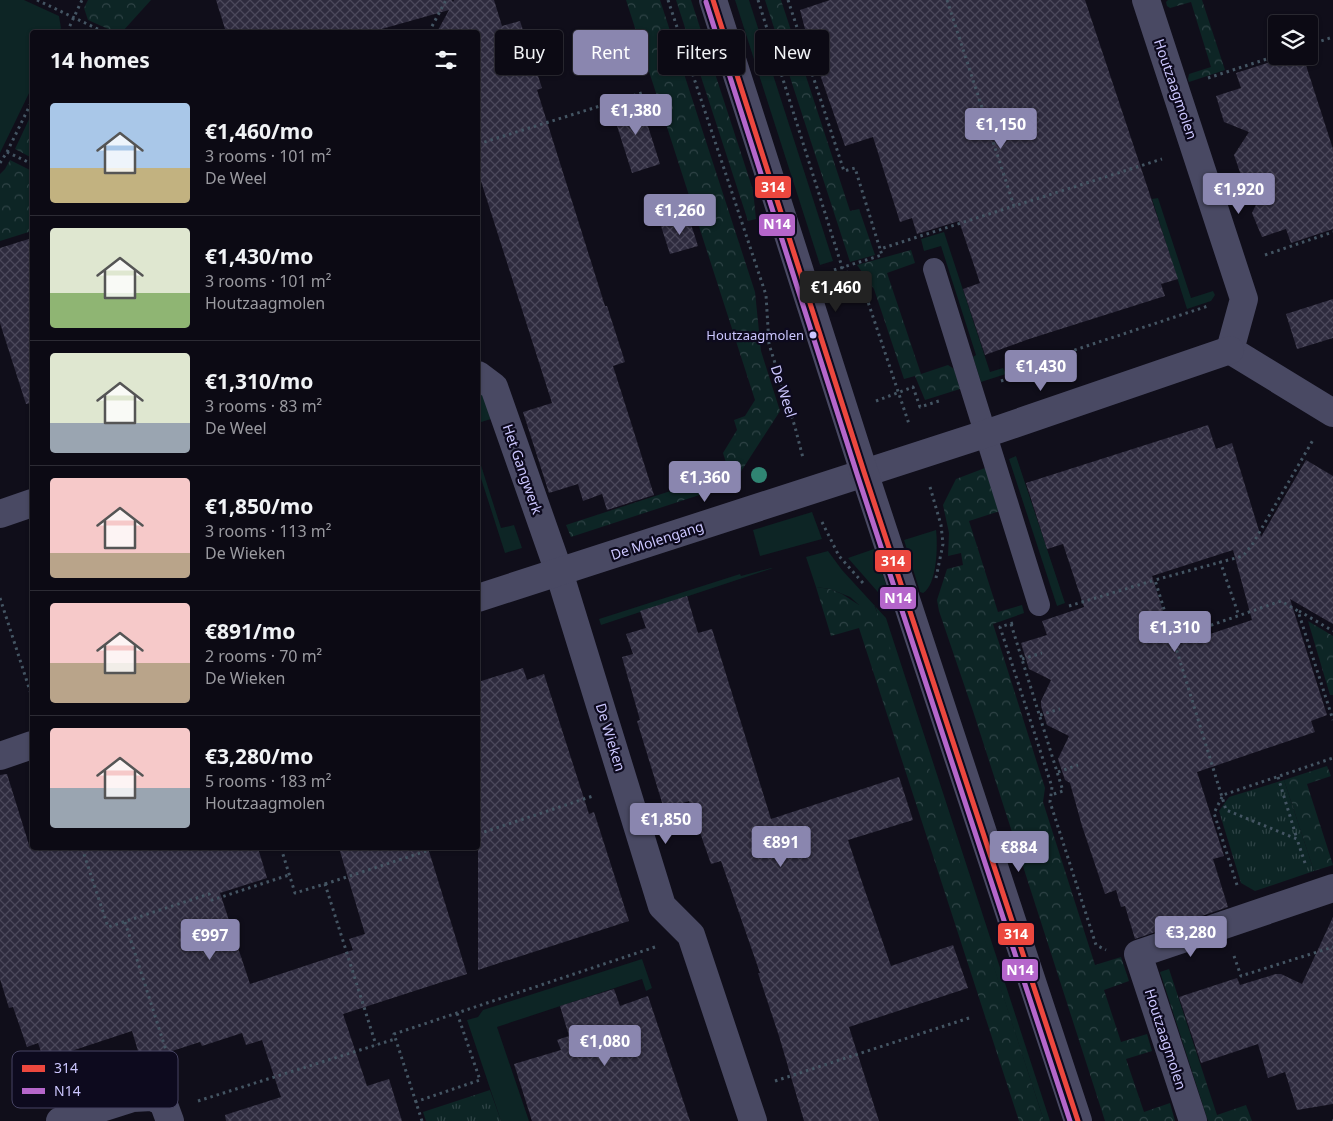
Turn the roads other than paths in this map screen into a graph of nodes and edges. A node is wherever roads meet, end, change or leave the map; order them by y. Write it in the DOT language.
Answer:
graph roads {
  1 [pos="713,0"];
  2 [pos="1146,0"];
  3 [pos="934,269"];
  4 [pos="1230,350"];
  5 [pos="480,376"];
  6 [pos="1332,412"];
  7 [pos="985,434"];
  8 [pos="864,472"];
  9 [pos="30,504"];
  10 [pos="0,514"];
  11 [pos="559,572"];
  12 [pos="480,597"];
  13 [pos="1041,609"];
  14 [pos="30,746"];
  15 [pos="0,756"];
  16 [pos="1324,891"];
  17 [pos="101,1108"];
  18 [pos="60,1121"];
  19 [pos="753,1121"];
  20 [pos="1078,1121"];
  21 [pos="1193,1121"];
  1 -- 8 [label="street"];
  2 -- 4 [label="street, Houtzaagmolen"];
  3 -- 7 [label="lane"];
  4 -- 6 [label="street"];
  4 -- 7 [label="street"];
  5 -- 11 [label="street, Het Gangwerk"];
  7 -- 8 [label="street"];
  7 -- 13 [label="lane"];
  8 -- 11 [label="street, De Molengang"];
  8 -- 20 [label="street"];
  9 -- 10 [label="street"];
  11 -- 12 [label="street, De Molengang"];
  11 -- 19 [label="street, De Wieken"];
  14 -- 15 [label="street"];
  16 -- 21 [label="street, Houtzaagmolen"];
  17 -- 18 [label="street"];
}
